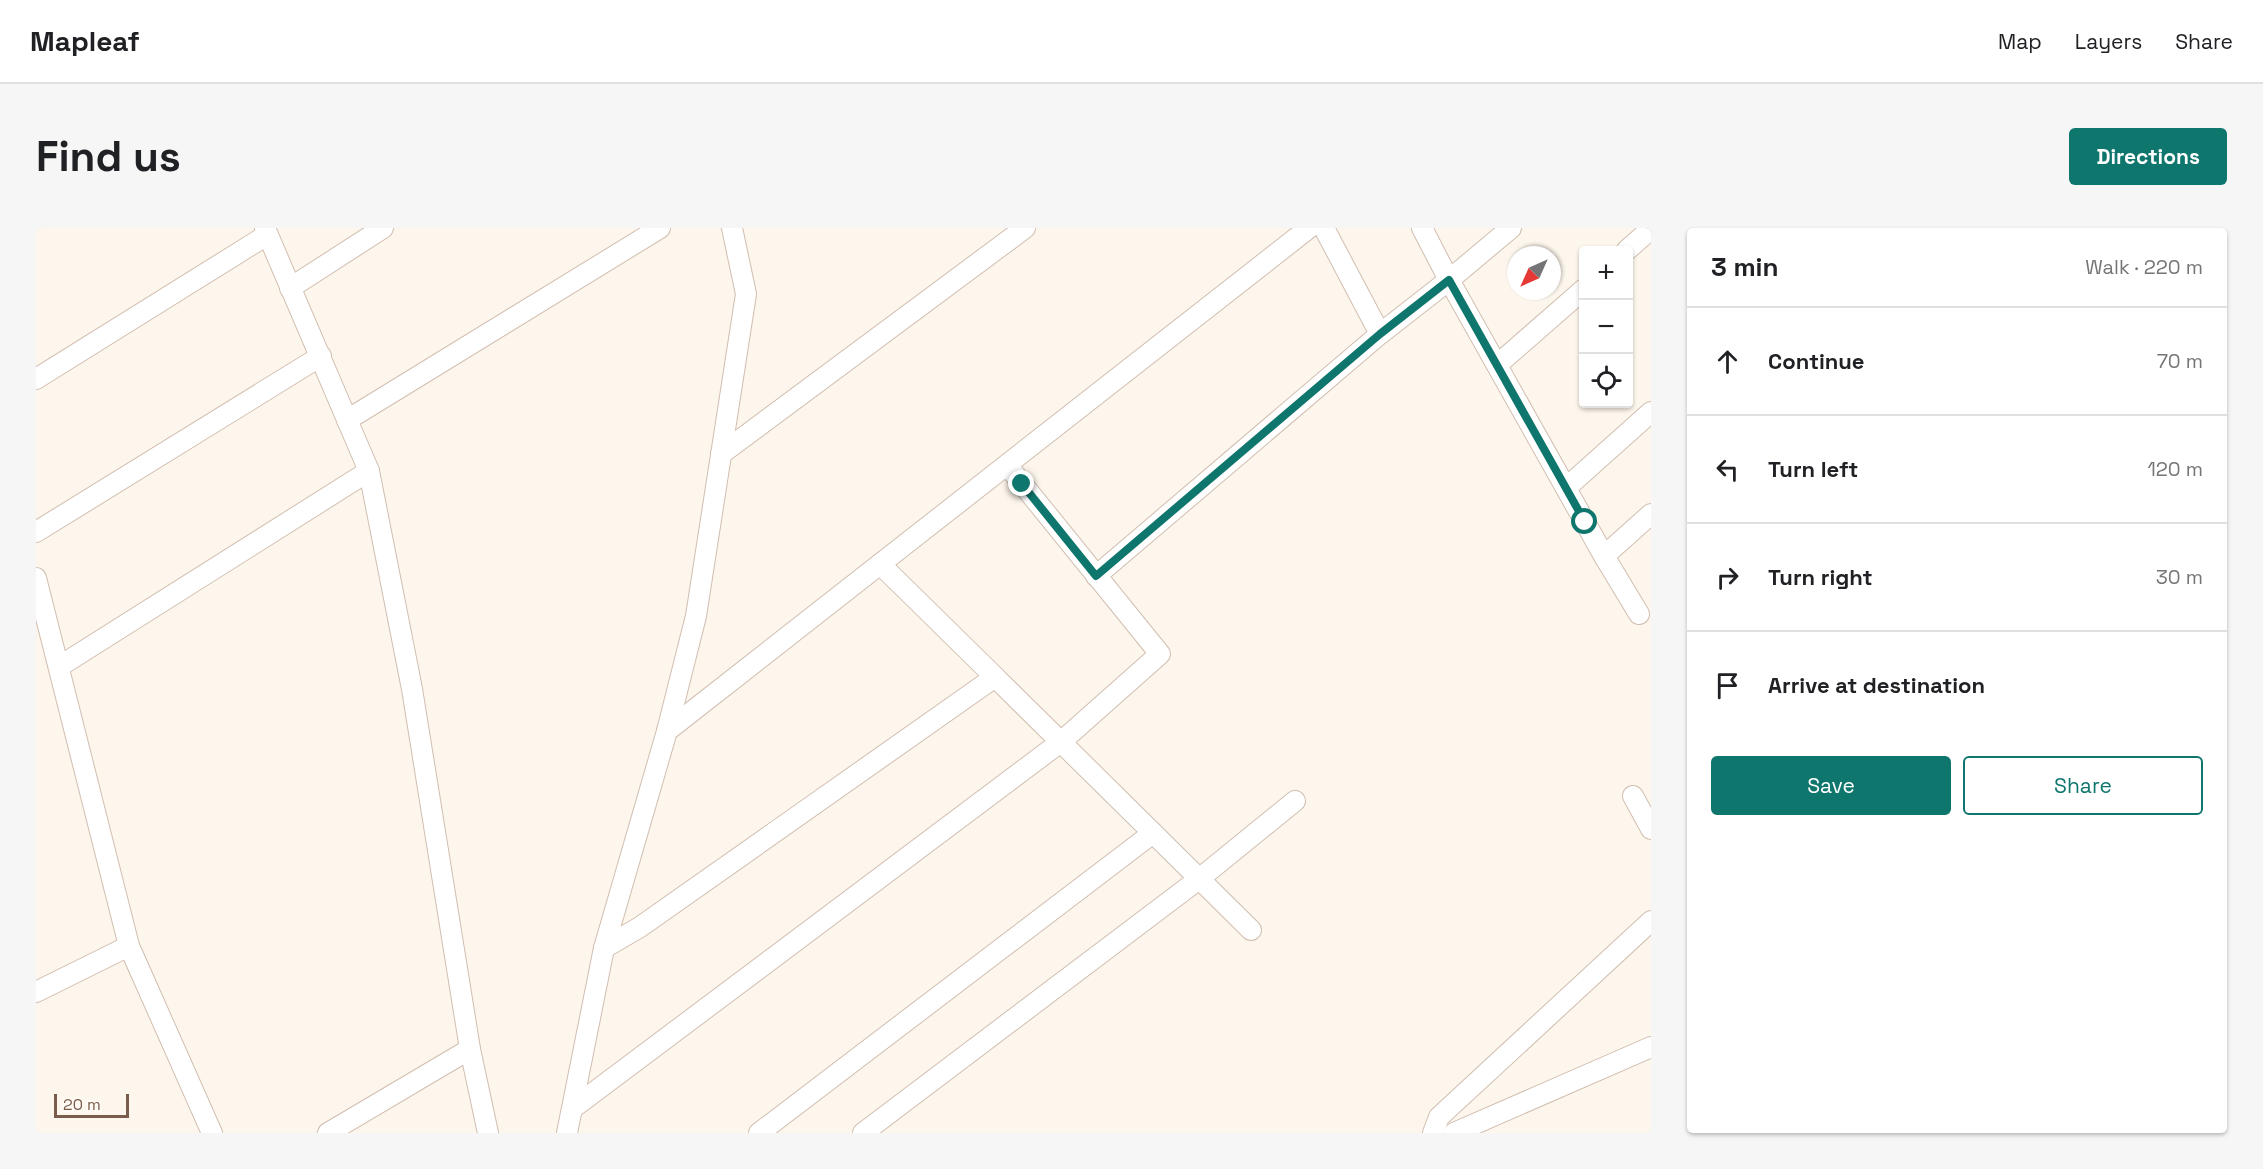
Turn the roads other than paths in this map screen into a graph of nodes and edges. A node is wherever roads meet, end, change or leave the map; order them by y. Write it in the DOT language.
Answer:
graph roads {
  1 [pos="383,228"];
  2 [pos="660,228"];
  3 [pos="732,228"];
  4 [pos="1025,228"];
  5 [pos="1309,228"];
  6 [pos="1324,228"];
  7 [pos="1422,228"];
  8 [pos="1511,228"];
  9 [pos="1651,229"];
  10 [pos="266,231"];
  11 [pos="1632,246"];
  12 [pos="1449,280"];
  13 [pos="290,288"];
  14 [pos="1579,293"];
  15 [pos="1380,334"];
  16 [pos="321,356"];
  17 [pos="1497,365"];
  18 [pos="36,379"];
  19 [pos="1651,412"];
  20 [pos="347,420"];
  21 [pos="721,454"];
  22 [pos="1006,465"];
  23 [pos="369,471"];
  24 [pos="1566,488"];
  25 [pos="1651,514"];
  26 [pos="36,532"];
  27 [pos="1604,556"];
  28 [pos="880,564"];
  29 [pos="1096,576"];
  30 [pos="36,578"];
  31 [pos="1639,614"];
  32 [pos="43,630"];
  33 [pos="60,666"];
  34 [pos="995,677"];
  35 [pos="667,731"];
  36 [pos="1062,741"];
  37 [pos="1633,796"];
  38 [pos="1295,801"];
  39 [pos="1651,829"];
  40 [pos="1153,833"];
  41 [pos="1199,879"];
  42 [pos="1651,921"];
  43 [pos="1251,930"];
  44 [pos="129,946"];
  45 [pos="604,948"];
  46 [pos="36,992"];
  47 [pos="1651,1047"];
  48 [pos="470,1049"];
  49 [pos="573,1108"];
  50 [pos="212,1133"];
  51 [pos="328,1133"];
  52 [pos="488,1133"];
  53 [pos="567,1133"];
  54 [pos="759,1133"];
  55 [pos="863,1133"];
  56 [pos="1433,1133"];
  57 [pos="1454,1133"];
  1 -- 13 [label="street"];
  2 -- 20 [label="street"];
  3 -- 21 [label="street"];
  4 -- 21 [label="street"];
  5 -- 22 [label="street"];
  6 -- 15 [label="street"];
  7 -- 12 [label="street"];
  8 -- 12 [label="street"];
  9 -- 11 [label="street"];
  10 -- 13 [label="street"];
  10 -- 18 [label="street"];
  12 -- 15 [label="street"];
  12 -- 17 [label="street"];
  13 -- 16 [label="street"];
  14 -- 17 [label="street"];
  15 -- 29 [label="street"];
  16 -- 20 [label="street"];
  16 -- 26 [label="street"];
  17 -- 24 [label="street"];
  19 -- 24 [label="street"];
  20 -- 23 [label="street"];
  21 -- 35 [label="street"];
  22 -- 28 [label="street"];
  22 -- 29 [label="street"];
  23 -- 33 [label="street"];
  23 -- 48 [label="street"];
  24 -- 27 [label="street"];
  25 -- 27 [label="street"];
  27 -- 31 [label="street"];
  28 -- 34 [label="street"];
  28 -- 35 [label="street"];
  29 -- 36 [label="street"];
  30 -- 32 [label="street"];
  32 -- 33 [label="street"];
  33 -- 44 [label="street"];
  34 -- 36 [label="street"];
  34 -- 45 [label="street"];
  35 -- 45 [label="street"];
  36 -- 40 [label="street"];
  36 -- 49 [label="street"];
  37 -- 39 [label="street"];
  38 -- 41 [label="street"];
  40 -- 41 [label="street"];
  40 -- 54 [label="street"];
  41 -- 43 [label="street"];
  41 -- 55 [label="street"];
  42 -- 56 [label="street"];
  44 -- 46 [label="street"];
  44 -- 50 [label="street"];
  45 -- 49 [label="street"];
  47 -- 57 [label="street"];
  48 -- 51 [label="street"];
  48 -- 52 [label="street"];
  49 -- 53 [label="street"];
}
